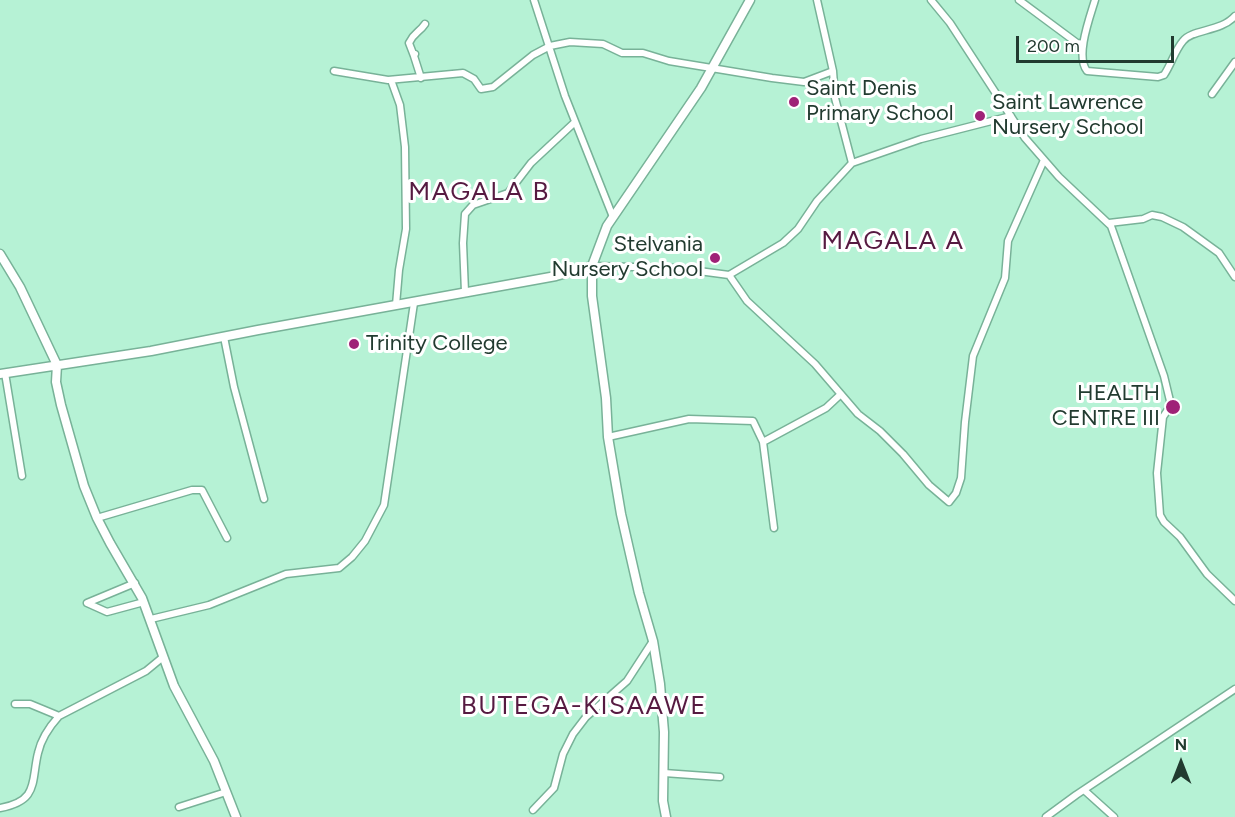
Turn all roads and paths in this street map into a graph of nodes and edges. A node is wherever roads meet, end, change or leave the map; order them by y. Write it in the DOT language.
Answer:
graph roads {
  1 [pos="534,0"];
  2 [pos="750,0"];
  3 [pos="817,0"];
  4 [pos="931,0"];
  5 [pos="1018,0"];
  6 [pos="1095,0"];
  7 [pos="1235,16"];
  8 [pos="425,24"];
  9 [pos="1083,44"];
  10 [pos="550,46"];
  11 [pos="1235,62"];
  12 [pos="713,68"];
  13 [pos="334,71"];
  14 [pos="833,71"];
  15 [pos="421,78"];
  16 [pos="390,80"];
  17 [pos="1212,94"];
  18 [pos="1011,116"];
  19 [pos="575,122"];
  20 [pos="1044,160"];
  21 [pos="852,164"];
  22 [pos="613,217"];
  23 [pos="1109,223"];
  24 [pos="0,254"];
  25 [pos="592,266"];
  26 [pos="729,275"];
  27 [pos="1235,277"];
  28 [pos="465,292"];
  29 [pos="414,303"];
  30 [pos="396,305"];
  31 [pos="224,337"];
  32 [pos="57,365"];
  33 [pos="3,373"];
  34 [pos="841,394"];
  35 [pos="608,437"];
  36 [pos="763,442"];
  37 [pos="22,476"];
  38 [pos="264,499"];
  39 [pos="98,518"];
  40 [pos="774,528"];
  41 [pos="227,538"];
  42 [pos="135,583"];
  43 [pos="1235,601"];
  44 [pos="144,602"];
  45 [pos="151,619"];
  46 [pos="652,641"];
  47 [pos="163,657"];
  48 [pos="1235,689"];
  49 [pos="15,704"];
  50 [pos="59,716"];
  51 [pos="664,773"];
  52 [pos="720,777"];
  53 [pos="1084,790"];
  54 [pos="226,792"];
  55 [pos="179,807"];
  56 [pos="0,808"];
  57 [pos="533,810"];
  58 [pos="236,817"];
  59 [pos="666,817"];
  60 [pos="1046,817"];
  61 [pos="1114,817"];
  1 -- 10 [label="street"];
  2 -- 12 [label="street"];
  3 -- 14 [label="street"];
  4 -- 18 [label="street"];
  5 -- 9 [label="street"];
  6 -- 9 [label="street"];
  7 -- 9 [label="street"];
  8 -- 15 [label="street"];
  10 -- 12 [label="street"];
  10 -- 15 [label="street"];
  10 -- 19 [label="street"];
  11 -- 17 [label="street"];
  12 -- 14 [label="street"];
  12 -- 22 [label="street"];
  13 -- 16 [label="street"];
  14 -- 21 [label="street"];
  15 -- 16 [label="street"];
  16 -- 30 [label="street"];
  18 -- 20 [label="street"];
  18 -- 21 [label="street"];
  19 -- 22 [label="street"];
  19 -- 28 [label="street"];
  20 -- 23 [label="street"];
  20 -- 34 [label="street"];
  21 -- 26 [label="street"];
  22 -- 25 [label="street"];
  23 -- 27 [label="street"];
  23 -- 43 [label="street"];
  24 -- 32 [label="street"];
  25 -- 26 [label="street"];
  25 -- 28 [label="street"];
  25 -- 35 [label="street"];
  26 -- 34 [label="street"];
  28 -- 29 [label="street"];
  29 -- 30 [label="street"];
  29 -- 45 [label="street"];
  30 -- 31 [label="street"];
  31 -- 32 [label="street"];
  31 -- 38 [label="street"];
  32 -- 33 [label="street"];
  32 -- 39 [label="street"];
  33 -- 37 [label="street"];
  34 -- 36 [label="street"];
  35 -- 36 [label="street"];
  35 -- 46 [label="street"];
  36 -- 40 [label="street"];
  39 -- 41 [label="street"];
  39 -- 42 [label="street"];
  42 -- 44 [label="street"];
  42 -- 44 [label="street"];
  44 -- 45 [label="street"];
  45 -- 47 [label="street"];
  46 -- 51 [label="street"];
  46 -- 57 [label="street"];
  47 -- 50 [label="street"];
  47 -- 54 [label="street"];
  48 -- 53 [label="street"];
  49 -- 50 [label="street"];
  50 -- 56 [label="street"];
  51 -- 52 [label="street"];
  51 -- 59 [label="street"];
  53 -- 60 [label="street"];
  53 -- 61 [label="street"];
  54 -- 55 [label="street"];
  54 -- 58 [label="street"];
}
